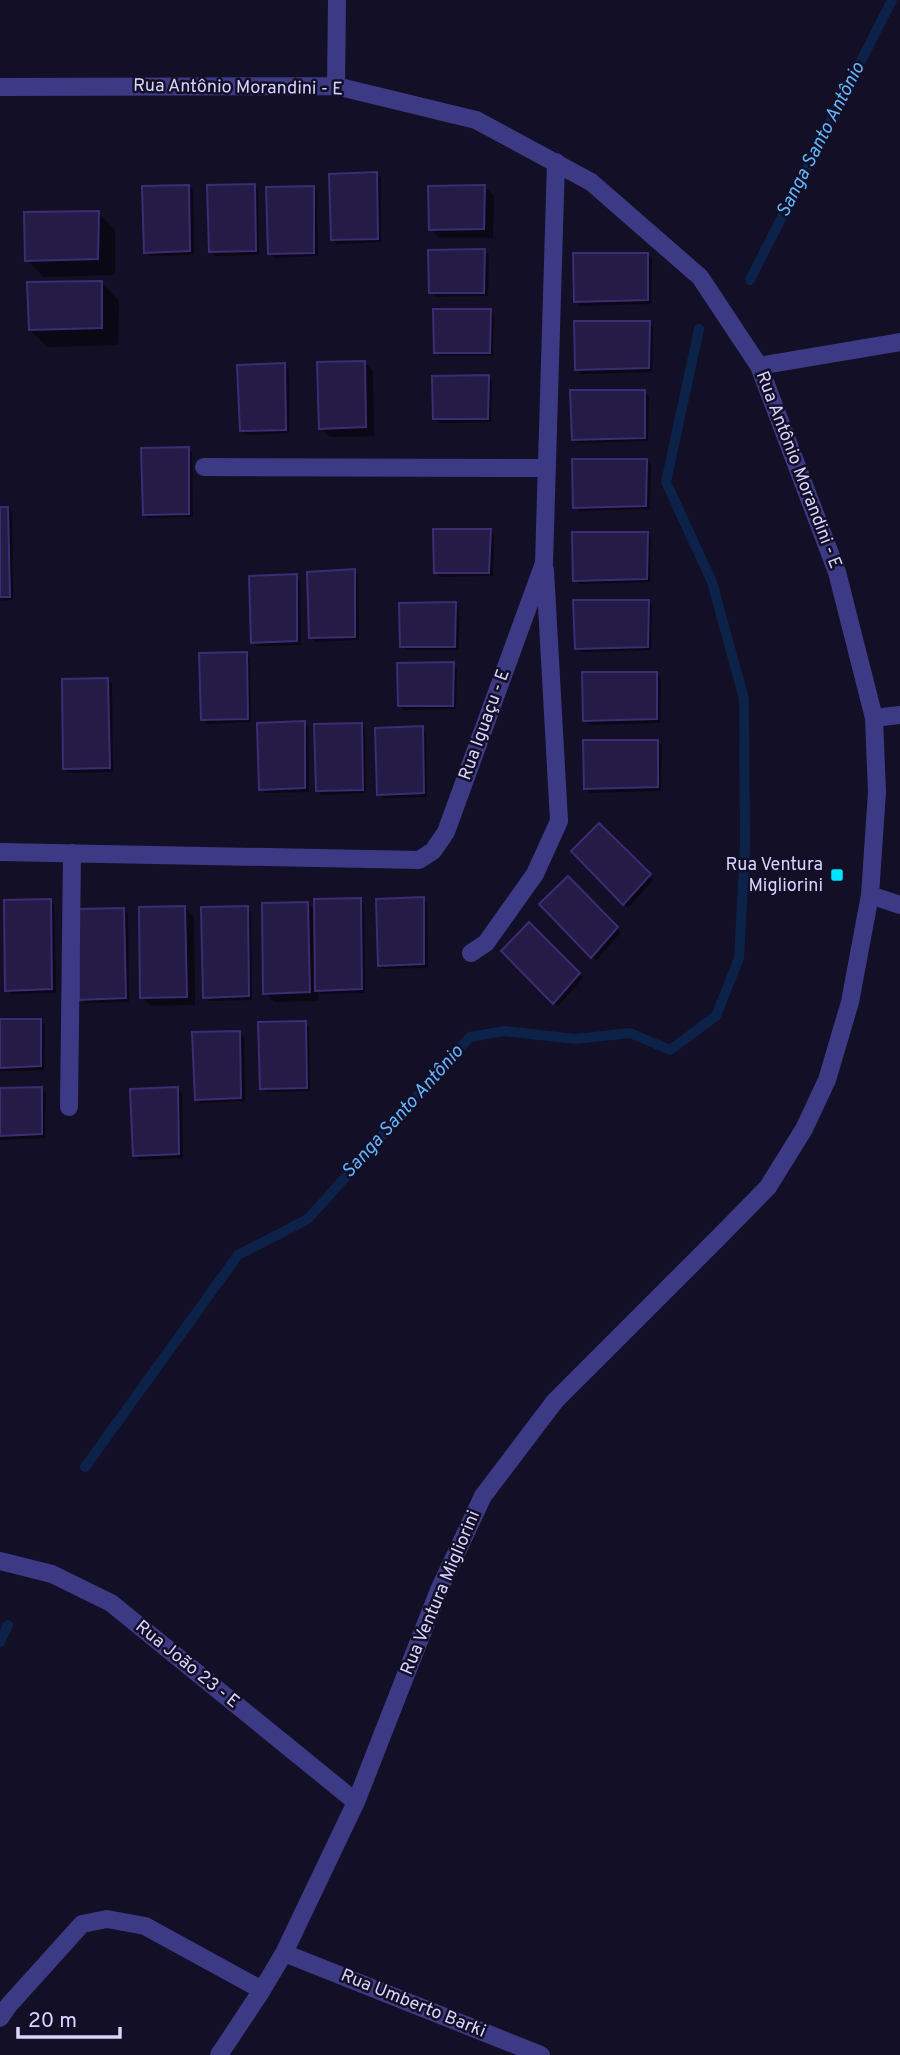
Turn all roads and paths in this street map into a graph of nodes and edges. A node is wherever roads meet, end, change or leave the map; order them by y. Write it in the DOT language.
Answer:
graph roads {
  1 [pos="337,0"];
  2 [pos="336,86"];
  3 [pos="0,87"];
  4 [pos="556,162"];
  5 [pos="900,342"];
  6 [pos="759,366"];
  7 [pos="204,467"];
  8 [pos="547,468"];
  9 [pos="544,563"];
  10 [pos="900,715"];
  11 [pos="874,718"];
  12 [pos="0,852"];
  13 [pos="72,853"];
  14 [pos="870,895"];
  15 [pos="900,905"];
  16 [pos="471,954"];
  17 [pos="69,1107"];
  18 [pos="0,1561"];
  19 [pos="356,1802"];
  20 [pos="284,1953"];
  21 [pos="262,1990"];
  22 [pos="0,2018"];
  23 [pos="508,2049"];
  24 [pos="219,2055"];
  25 [pos="541,2055"];
  1 -- 2 [label="street"];
  2 -- 3 [label="street, Rua Antônio Morandini - E"];
  2 -- 4 [label="street, Rua Antônio Morandini - E"];
  4 -- 6 [label="street, Rua Antônio Morandini - E"];
  4 -- 8 [label="street, Rua Iguaçu - E"];
  5 -- 6 [label="street"];
  6 -- 11 [label="street, Rua Antônio Morandini - E"];
  7 -- 8 [label="street"];
  8 -- 9 [label="street, Rua Iguaçu - E"];
  9 -- 13 [label="street, Rua Iguaçu - E"];
  9 -- 16 [label="street"];
  10 -- 11 [label="street"];
  11 -- 14 [label="street, Rua Ventura Migliorini"];
  12 -- 13 [label="street, Rua Iguaçu - E"];
  13 -- 17 [label="street"];
  14 -- 15 [label="street"];
  14 -- 19 [label="street, Rua Ventura Migliorini"];
  18 -- 19 [label="street, Rua João 23 - E"];
  19 -- 20 [label="street, Rua Ventura Migliorini"];
  20 -- 21 [label="street, Rua Ventura Migliorini"];
  20 -- 23 [label="street, Rua Umberto Barki"];
  21 -- 22 [label="street"];
  21 -- 24 [label="street, Rua Ventura Migliorini"];
  23 -- 25 [label="street, Rua Umberto Barki"];
}
